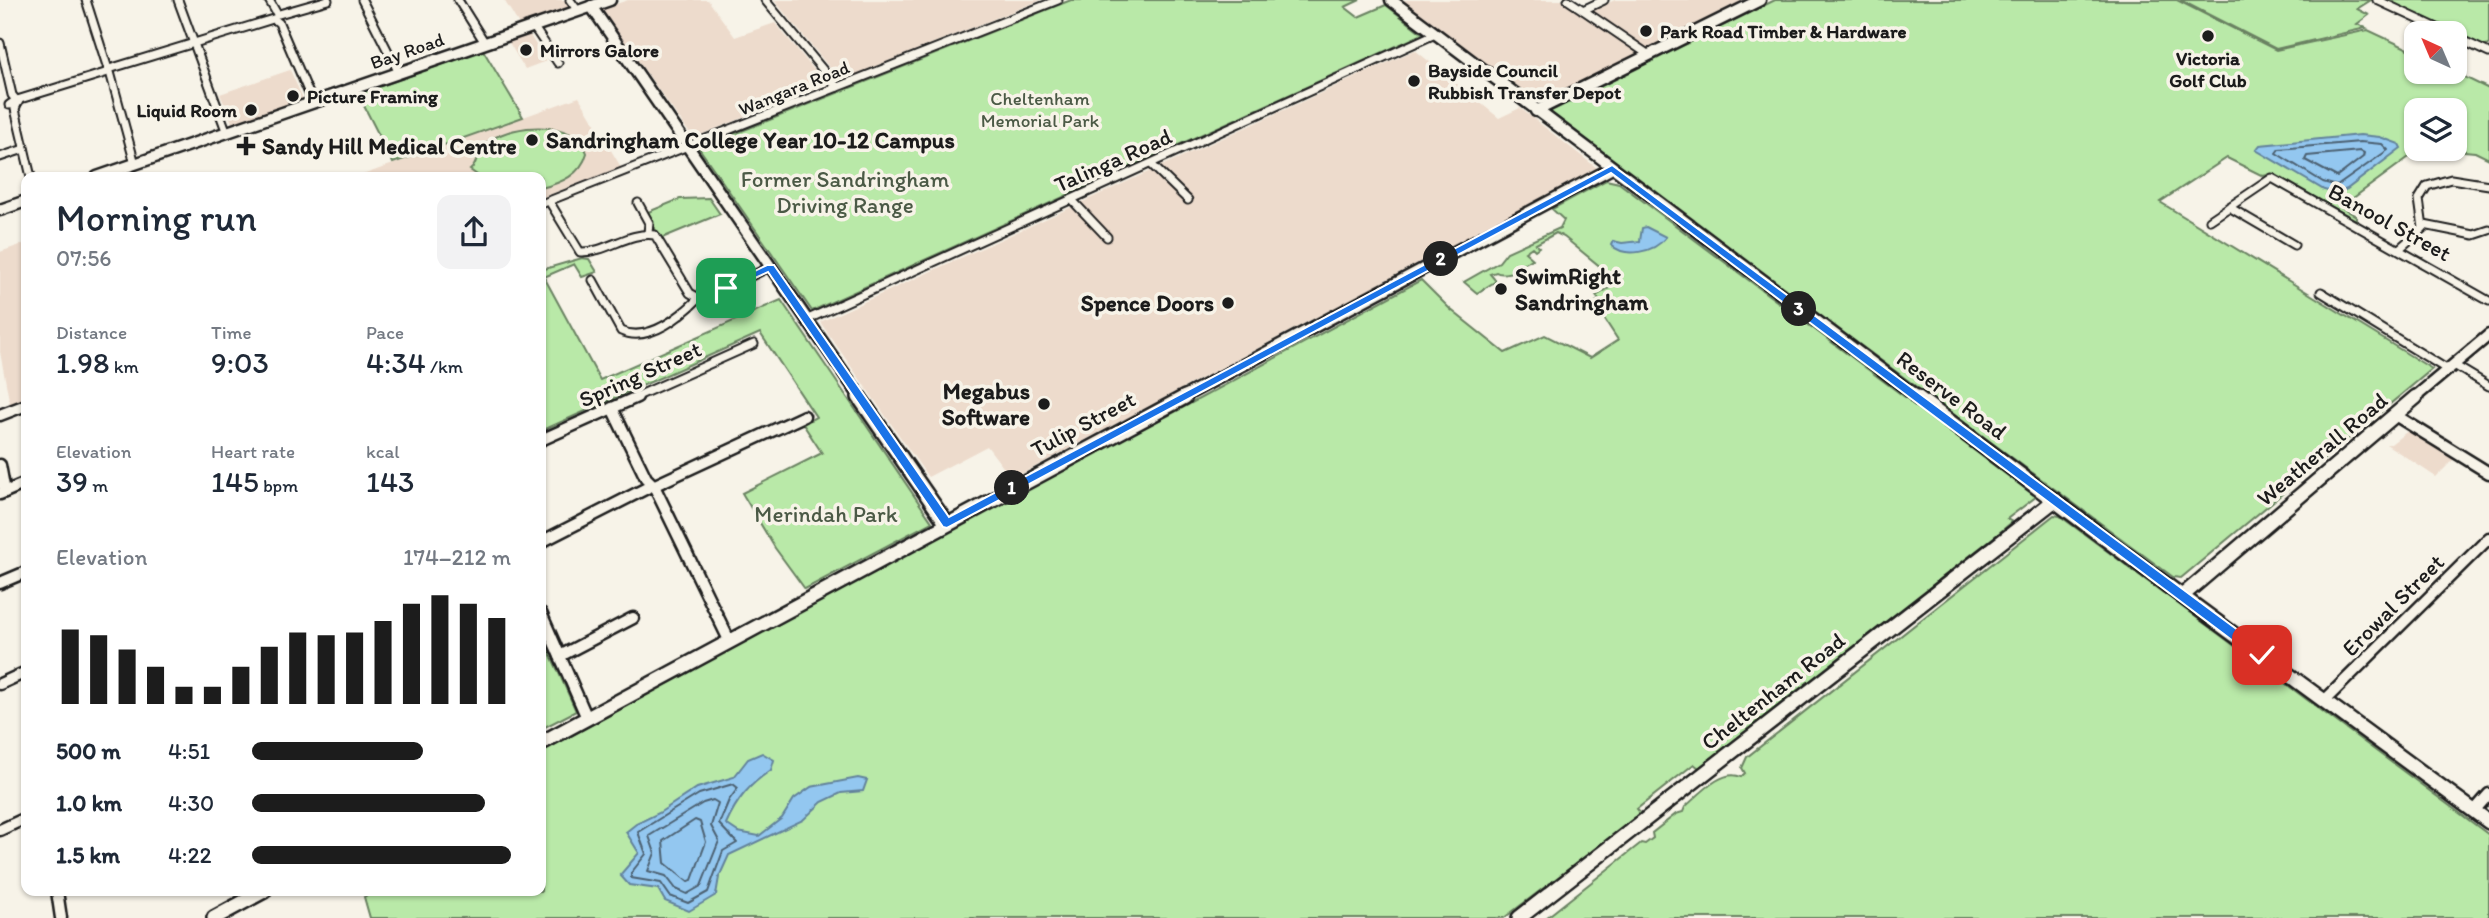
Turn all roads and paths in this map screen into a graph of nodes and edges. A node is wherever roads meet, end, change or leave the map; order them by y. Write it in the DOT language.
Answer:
graph roads {
  1 [pos="86,0"];
  2 [pos="178,0"];
  3 [pos="269,0"];
  4 [pos="328,0"];
  5 [pos="362,0"];
  6 [pos="458,0"];
  7 [pos="570,0"];
  8 [pos="610,0"];
  9 [pos="765,0"];
  10 [pos="1058,0"];
  11 [pos="1391,0"];
  12 [pos="1568,0"];
  13 [pos="1604,0"];
  14 [pos="1760,0"];
  15 [pos="2377,0"];
  16 [pos="591,6"];
  17 [pos="1583,10"];
  18 [pos="578,11"];
  19 [pos="276,16"];
  20 [pos="2422,21"];
  21 [pos="533,26"];
  22 [pos="1435,34"];
  23 [pos="0,43"];
  24 [pos="194,43"];
  25 [pos="485,43"];
  26 [pos="2468,43"];
  27 [pos="2489,52"];
  28 [pos="1649,55"];
  29 [pos="558,63"];
  30 [pos="107,71"];
  31 [pos="399,73"];
  32 [pos="837,88"];
  33 [pos="14,102"];
  34 [pos="313,103"];
  35 [pos="0,108"];
  36 [pos="1536,111"];
  37 [pos="227,133"];
  38 [pos="687,147"];
  39 [pos="24,149"];
  40 [pos="0,157"];
  41 [pos="135,164"];
  42 [pos="1151,164"];
  43 [pos="1612,169"];
  44 [pos="30,172"];
  45 [pos="112,172"];
  46 [pos="2489,185"];
  47 [pos="1072,200"];
  48 [pos="1188,200"];
  49 [pos="546,202"];
  50 [pos="21,203"];
  51 [pos="546,203"];
  52 [pos="638,203"];
  53 [pos="2230,207"];
  54 [pos="0,210"];
  55 [pos="2210,220"];
  56 [pos="2424,225"];
  57 [pos="2489,230"];
  58 [pos="648,233"];
  59 [pos="1107,237"];
  60 [pos="2294,245"];
  61 [pos="2399,249"];
  62 [pos="770,267"];
  63 [pos="593,280"];
  64 [pos="2321,292"];
  65 [pos="699,298"];
  66 [pos="2489,300"];
  67 [pos="806,320"];
  68 [pos="2489,335"];
  69 [pos="754,344"];
  70 [pos="2451,368"];
  71 [pos="2489,386"];
  72 [pos="21,407"];
  73 [pos="610,409"];
  74 [pos="0,415"];
  75 [pos="2395,415"];
  76 [pos="804,416"];
  77 [pos="546,438"];
  78 [pos="0,464"];
  79 [pos="2489,473"];
  80 [pos="21,485"];
  81 [pos="652,489"];
  82 [pos="2,493"];
  83 [pos="2054,500"];
  84 [pos="947,524"];
  85 [pos="2489,538"];
  86 [pos="546,540"];
  87 [pos="21,574"];
  88 [pos="0,583"];
  89 [pos="2182,596"];
  90 [pos="633,618"];
  91 [pos="546,624"];
  92 [pos="733,640"];
  93 [pos="560,656"];
  94 [pos="21,674"];
  95 [pos="0,684"];
  96 [pos="2324,701"];
  97 [pos="587,718"];
  98 [pos="546,740"];
  99 [pos="2489,793"];
  100 [pos="2473,811"];
  101 [pos="21,820"];
  102 [pos="2489,822"];
  103 [pos="0,830"];
  104 [pos="58,896"];
  105 [pos="255,896"];
  106 [pos="61,918"];
  107 [pos="214,918"];
  108 [pos="1520,918"];
  1 -- 30 [label="street"];
  2 -- 24 [label="street"];
  3 -- 19 [label="street"];
  4 -- 19 [label="street"];
  5 -- 31 [label="street"];
  6 -- 25 [label="street"];
  7 -- 18 [label="street"];
  8 -- 16 [label="street, Bay Road"];
  9 -- 32 [label="street"];
  10 -- 32 [label="street, Wangara Road"];
  11 -- 22 [label="street, Reserve Road"];
  12 -- 17 [label="street"];
  13 -- 17 [label="street"];
  14 -- 28 [label="street"];
  15 -- 20 [label="street"];
  16 -- 18 [label="street, Bay Road"];
  16 -- 38 [label="street"];
  17 -- 28 [label="street"];
  18 -- 21 [label="street, Bay Road"];
  19 -- 24 [label="street"];
  19 -- 34 [label="street"];
  21 -- 25 [label="street, Bay Road"];
  21 -- 29 [label="street"];
  22 -- 36 [label="street, Reserve Road"];
  22 -- 42 [label="street, Talinga Road"];
  23 -- 33 [label="street"];
  24 -- 30 [label="street"];
  24 -- 37 [label="street"];
  25 -- 31 [label="street, Bay Road"];
  26 -- 27 [label="street"];
  28 -- 36 [label="street"];
  30 -- 33 [label="street"];
  30 -- 41 [label="street"];
  31 -- 34 [label="street, Bay Road"];
  32 -- 38 [label="street, Wangara Road"];
  33 -- 35 [label="street"];
  33 -- 39 [label="street"];
  34 -- 37 [label="street, Bay Road"];
  36 -- 43 [label="street, Reserve Road"];
  37 -- 41 [label="street, Bay Road"];
  38 -- 49 [label="street, Wangara Road"];
  38 -- 62 [label="street"];
  39 -- 40 [label="street"];
  39 -- 44 [label="street"];
  41 -- 45 [label="street, Bay Road"];
  42 -- 47 [label="street, Talinga Road"];
  42 -- 48 [label="street"];
  43 -- 83 [label="street, Reserve Road"];
  43 -- 84 [label="street, Tulip Street"];
  46 -- 56 [label="street"];
  47 -- 59 [label="street"];
  47 -- 67 [label="street, Talinga Road"];
  50 -- 54 [label="street"];
  51 -- 58 [label="street"];
  52 -- 58 [label="street"];
  53 -- 55 [label="street"];
  53 -- 60 [label="street"];
  53 -- 61 [label="street, Banool Street"];
  56 -- 57 [label="street"];
  56 -- 61 [label="street"];
  58 -- 65 [label="street"];
  61 -- 66 [label="street, Banool Street"];
  62 -- 65 [label="street"];
  62 -- 67 [label="street"];
  63 -- 65 [label="street"];
  64 -- 70 [label="street"];
  67 -- 84 [label="street"];
  68 -- 70 [label="street, Weatherall Road"];
  69 -- 73 [label="street, Spring Street"];
  70 -- 71 [label="street"];
  70 -- 75 [label="street, Weatherall Road"];
  72 -- 74 [label="street"];
  73 -- 77 [label="street, Spring Street"];
  73 -- 81 [label="street"];
  75 -- 79 [label="street"];
  75 -- 89 [label="street, Weatherall Road"];
  76 -- 81 [label="street"];
  78 -- 82 [label="street"];
  80 -- 82 [label="street"];
  81 -- 86 [label="street"];
  81 -- 92 [label="street"];
  83 -- 89 [label="street, Reserve Road"];
  83 -- 108 [label="street, Cheltenham Road"];
  84 -- 92 [label="street, Tulip Street"];
  85 -- 96 [label="street, Erowal Street"];
  87 -- 88 [label="street"];
  89 -- 96 [label="street, Reserve Road"];
  90 -- 93 [label="street"];
  91 -- 93 [label="street"];
  92 -- 97 [label="street, Tulip Street"];
  93 -- 97 [label="street"];
  94 -- 95 [label="street"];
  96 -- 100 [label="street, Reserve Road"];
  97 -- 98 [label="street, Tulip Street"];
  99 -- 100 [label="street"];
  100 -- 102 [label="street, Reserve Road"];
  101 -- 103 [label="street"];
  104 -- 106 [label="street"];
  105 -- 107 [label="street"];
}
